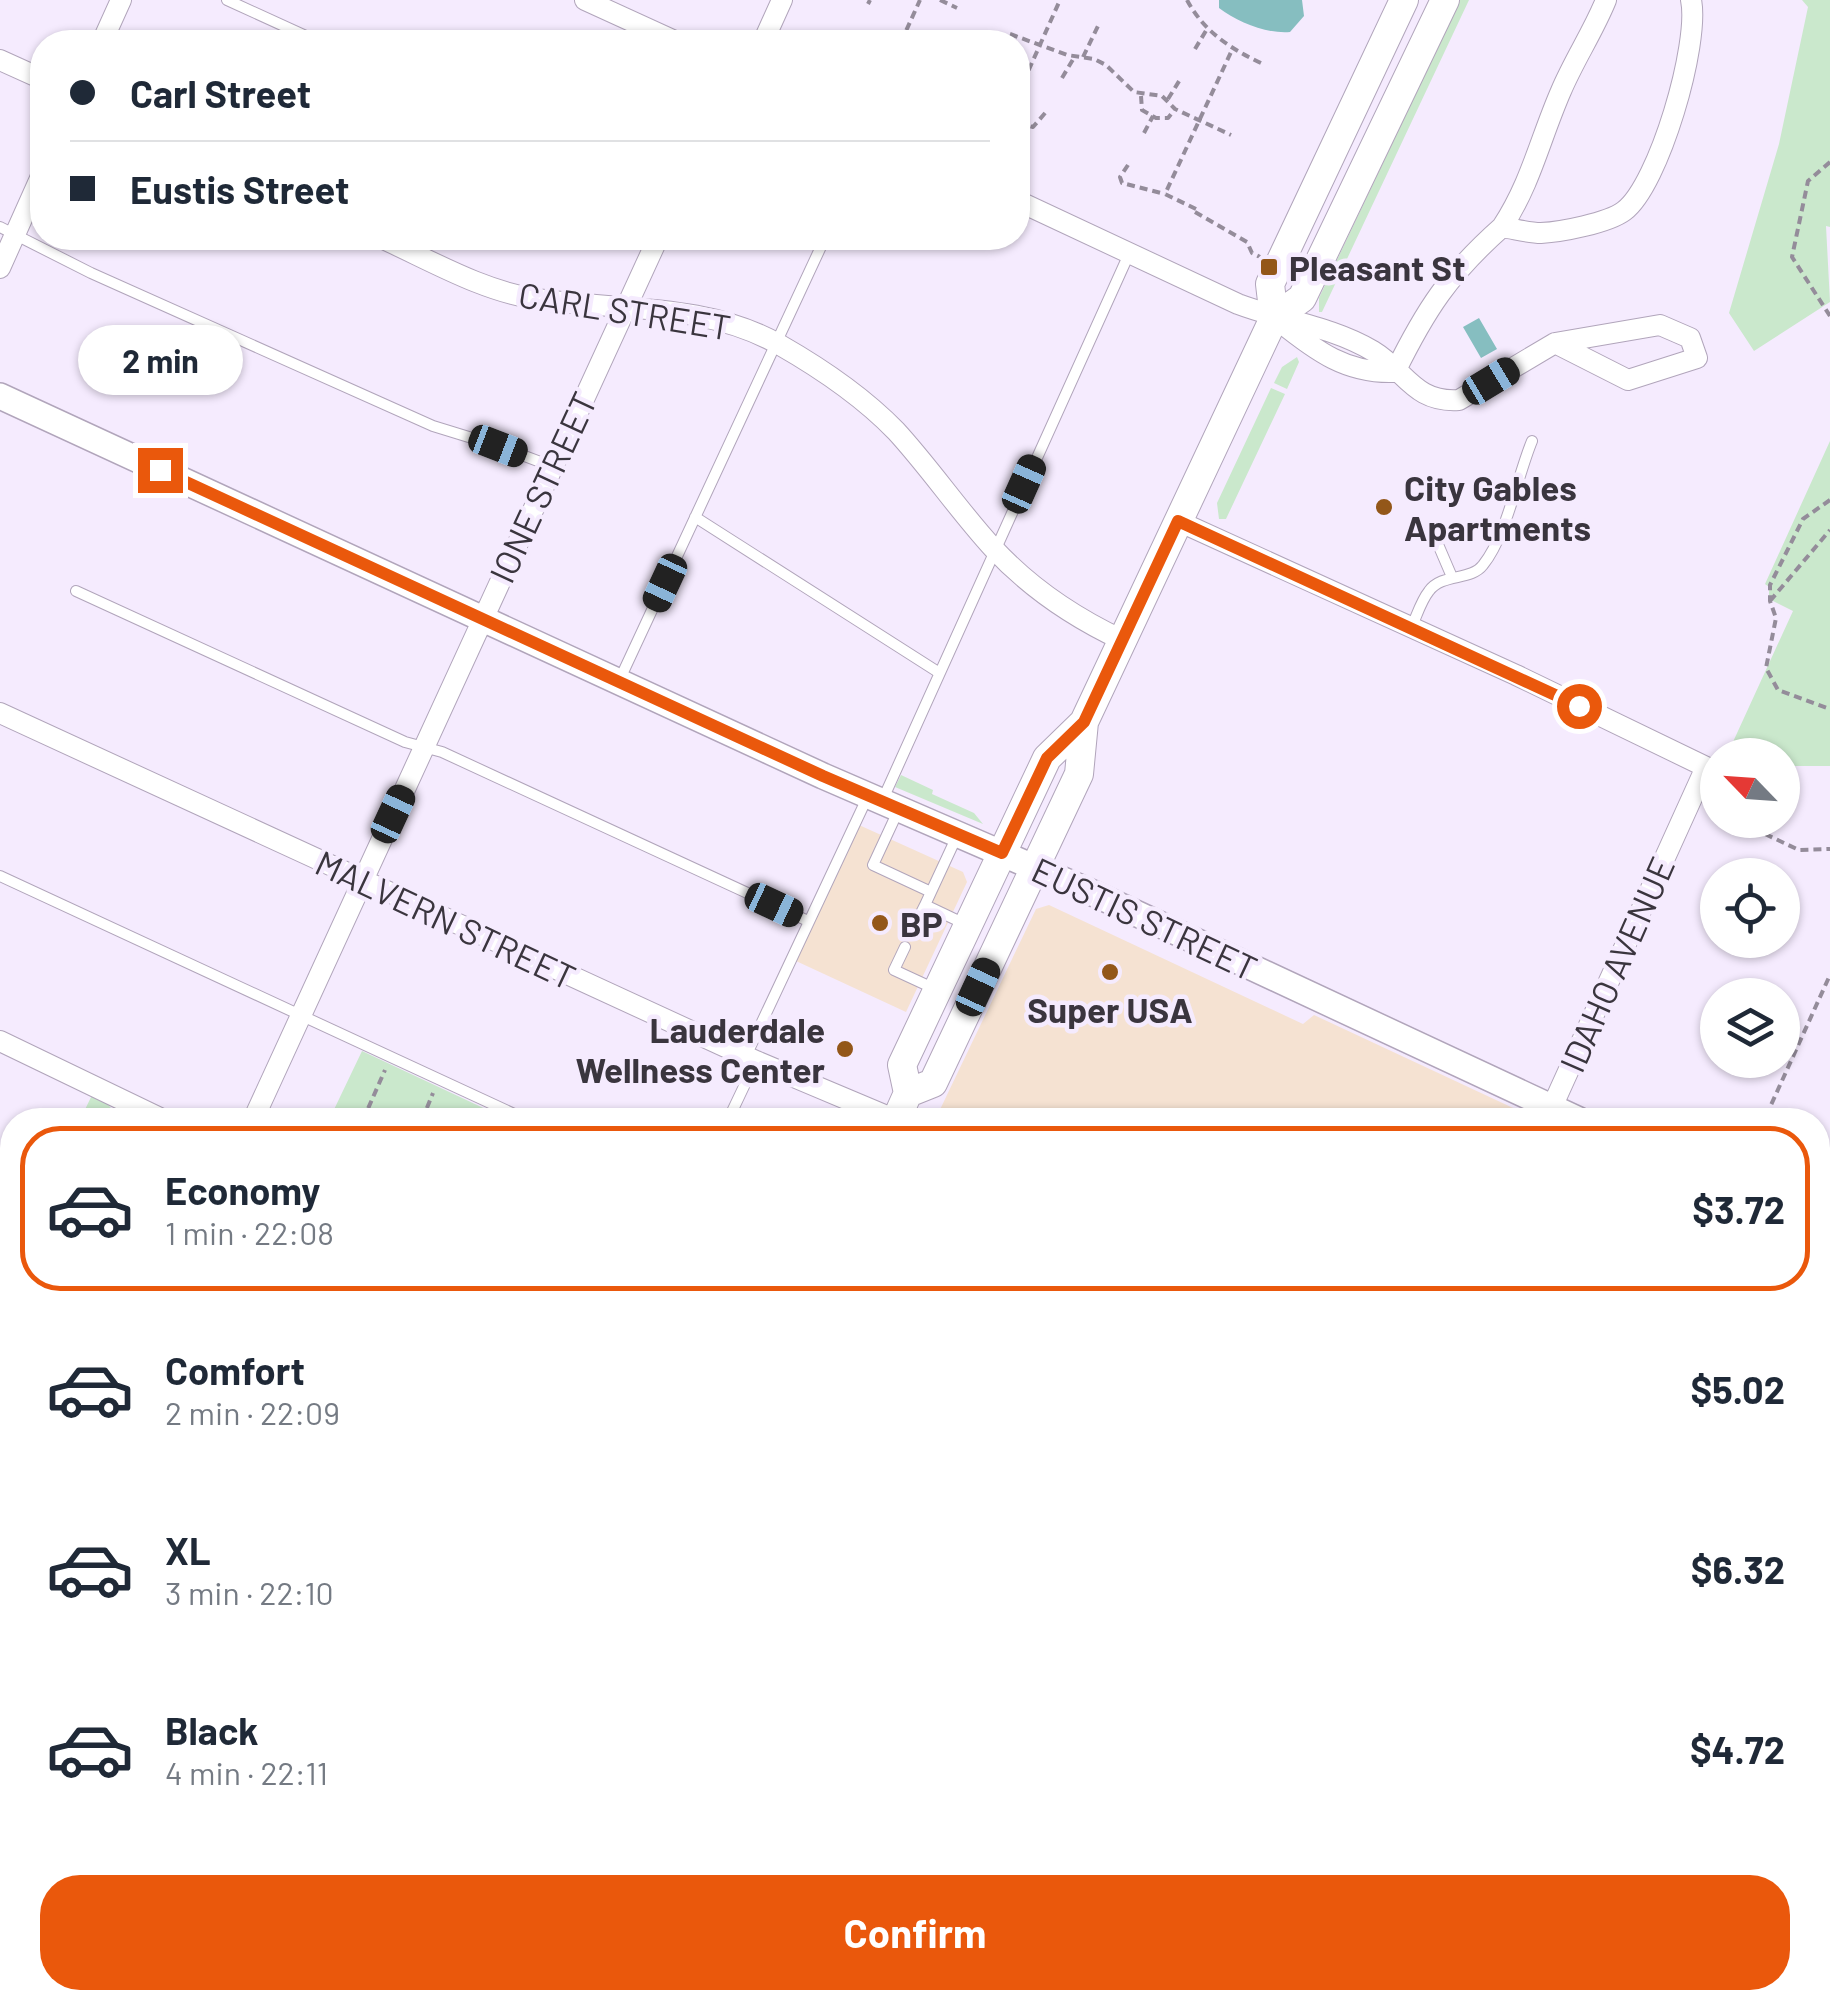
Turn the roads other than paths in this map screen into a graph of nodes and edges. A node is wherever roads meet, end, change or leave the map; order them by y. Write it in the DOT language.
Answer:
graph roads {
  1 [pos="122,0"];
  2 [pos="227,0"];
  3 [pos="585,0"];
  4 [pos="782,0"];
  5 [pos="1404,0"];
  6 [pos="1445,0"];
  7 [pos="1606,0"];
  8 [pos="1692,0"];
  9 [pos="108,30"];
  10 [pos="293,30"];
  11 [pos="650,30"];
  12 [pos="768,30"];
  13 [pos="0,60"];
  14 [pos="30,74"];
  15 [pos="30,194"];
  16 [pos="1030,206"];
  17 [pos="1502,227"];
  18 [pos="8,231"];
  19 [pos="46,250"];
  20 [pos="408,250"];
  21 [pos="652,250"];
  22 [pos="819,250"];
  23 [pos="1130,254"];
  24 [pos="0,268"];
  25 [pos="626,307"];
  26 [pos="1274,318"];
  27 [pos="775,342"];
  28 [pos="1555,344"];
  29 [pos="1395,372"];
  30 [pos="0,396"];
  31 [pos="1532,442"];
  32 [pos="551,466"];
  33 [pos="695,517"];
  34 [pos="1178,521"];
  35 [pos="1437,542"];
  36 [pos="994,549"];
  37 [pos="1452,577"];
  38 [pos="76,591"];
  39 [pos="481,619"];
  40 [pos="1412,626"];
  41 [pos="1122,640"];
  42 [pos="938,672"];
  43 [pos="619,682"];
  44 [pos="0,713"];
  45 [pos="1084,722"];
  46 [pos="423,747"];
  47 [pos="883,801"];
  48 [pos="958,834"];
  49 [pos="1002,853"];
  50 [pos="1035,867"];
  51 [pos="0,876"];
  52 [pos="362,881"];
  53 [pos="931,892"];
  54 [pos="924,905"];
  55 [pos="808,921"];
  56 [pos="917,921"];
  57 [pos="968,925"];
  58 [pos="905,946"];
  59 [pos="937,990"];
  60 [pos="302,1014"];
  61 [pos="0,1041"];
  62 [pos="751,1059"];
  63 [pos="902,1107"];
  64 [pos="139,1108"];
  65 [pos="259,1108"];
  66 [pos="502,1108"];
  67 [pos="733,1108"];
  68 [pos="1537,1108"];
  69 [pos="1552,1108"];
  1 -- 9 [label="street"];
  2 -- 10 [label="lane"];
  3 -- 11 [label="street"];
  4 -- 12 [label="street"];
  5 -- 26 [label="main road"];
  6 -- 26 [label="main road"];
  7 -- 17 [label="street"];
  8 -- 17 [label="street"];
  13 -- 14 [label="street"];
  15 -- 18 [label="street"];
  16 -- 23 [label="street"];
  17 -- 29 [label="street"];
  18 -- 24 [label="street"];
  19 -- 32 [label="lane"];
  20 -- 25 [label="street, CARL STREET"];
  21 -- 25 [label="street, IONE STREET"];
  22 -- 27 [label="lane"];
  23 -- 26 [label="street"];
  23 -- 36 [label="lane"];
  25 -- 27 [label="street, CARL STREET"];
  25 -- 32 [label="street, IONE STREET"];
  26 -- 29 [label="street"];
  26 -- 34 [label="main road"];
  27 -- 33 [label="lane"];
  27 -- 36 [label="street, CARL STREET"];
  28 -- 28 [label="street"];
  28 -- 29 [label="street"];
  30 -- 39 [label="street, EUSTIS STREET"];
  31 -- 37 [label="lane"];
  32 -- 39 [label="street, IONE STREET"];
  33 -- 42 [label="lane"];
  33 -- 43 [label="lane"];
  34 -- 40 [label="street"];
  34 -- 41 [label="main road"];
  35 -- 37 [label="lane"];
  36 -- 41 [label="street, CARL STREET"];
  36 -- 42 [label="lane"];
  37 -- 40 [label="lane"];
  38 -- 46 [label="lane"];
  39 -- 43 [label="street, EUSTIS STREET"];
  39 -- 46 [label="street, IONE STREET"];
  40 -- 69 [label="street, IDAHO AVENUE"];
  41 -- 45 [label="main road"];
  42 -- 47 [label="lane"];
  43 -- 47 [label="street, EUSTIS STREET"];
  44 -- 52 [label="street, MALVERN STREET"];
  45 -- 49 [label="main road"];
  45 -- 50 [label="main road"];
  46 -- 52 [label="street, IONE STREET"];
  46 -- 55 [label="lane"];
  47 -- 48 [label="street, EUSTIS STREET"];
  47 -- 53 [label="lane"];
  47 -- 55 [label="lane"];
  48 -- 49 [label="street, EUSTIS STREET"];
  48 -- 53 [label="lane"];
  49 -- 50 [label="street, EUSTIS STREET"];
  49 -- 57 [label="main road"];
  50 -- 63 [label="main road"];
  50 -- 68 [label="street, EUSTIS STREET"];
  51 -- 60 [label="lane"];
  52 -- 60 [label="street, IONE STREET"];
  52 -- 62 [label="street, MALVERN STREET"];
  53 -- 54 [label="lane"];
  54 -- 56 [label="lane"];
  54 -- 57 [label="lane"];
  55 -- 62 [label="lane"];
  57 -- 59 [label="main road"];
  58 -- 59 [label="lane"];
  59 -- 63 [label="main road"];
  60 -- 65 [label="street, IONE STREET"];
  60 -- 66 [label="lane"];
  61 -- 64 [label="street"];
  62 -- 63 [label="street, MALVERN STREET"];
  62 -- 67 [label="lane"];
}
